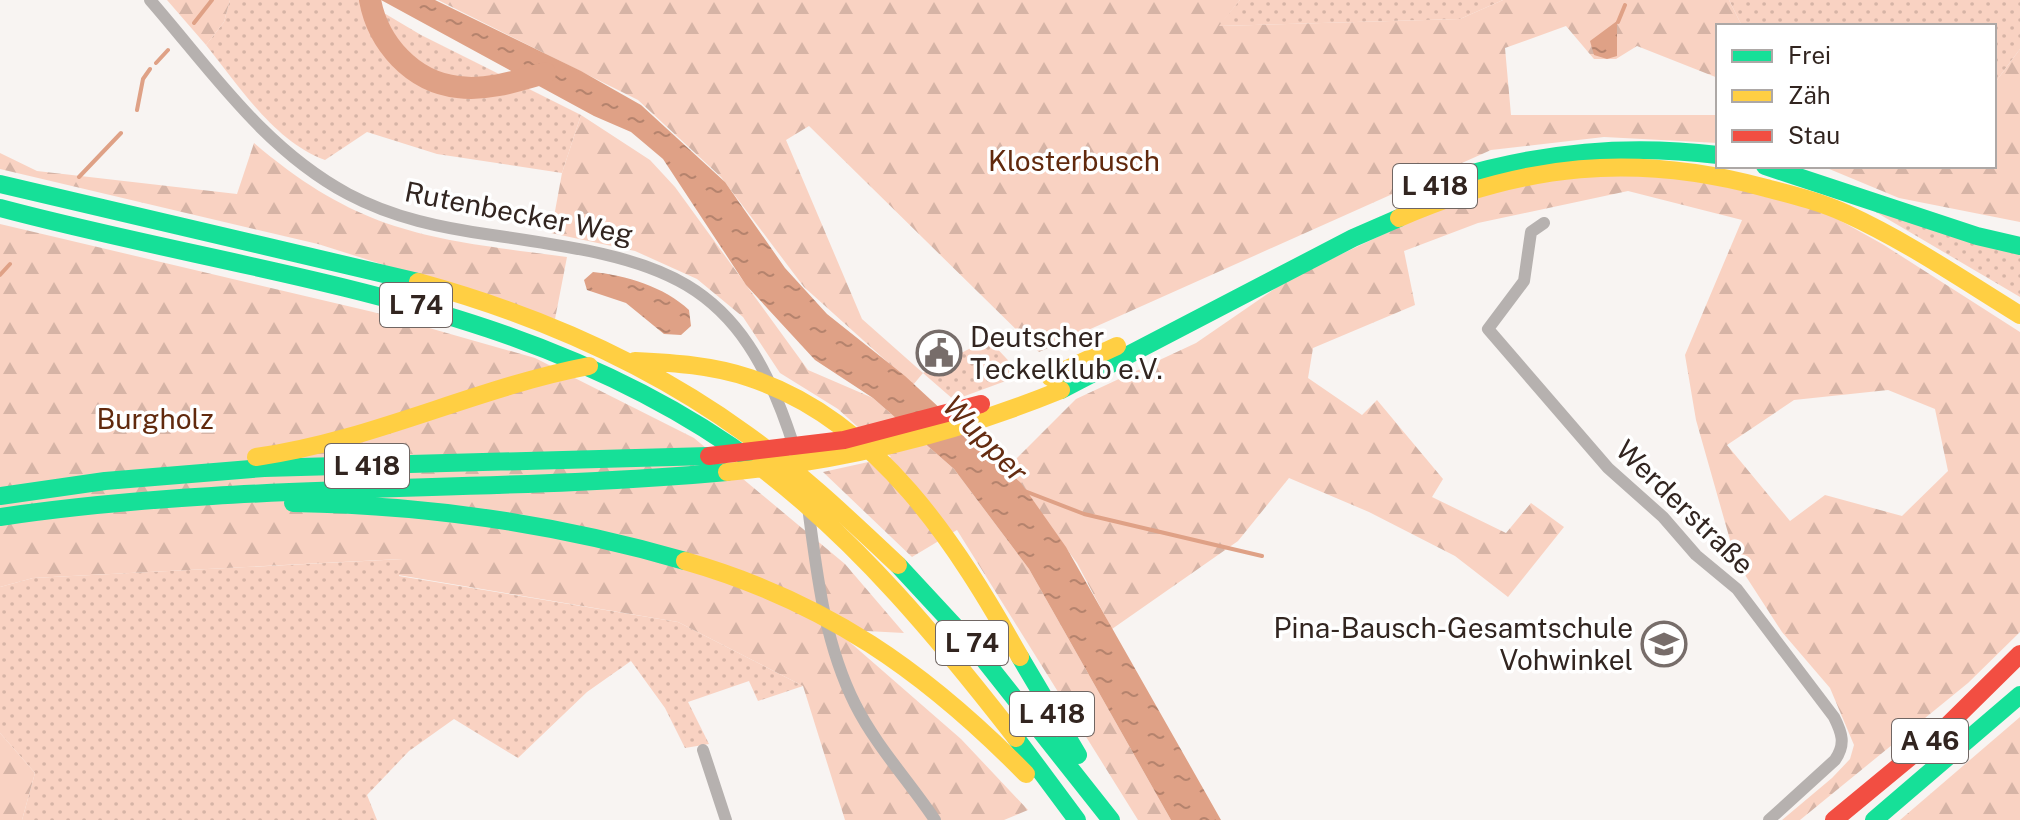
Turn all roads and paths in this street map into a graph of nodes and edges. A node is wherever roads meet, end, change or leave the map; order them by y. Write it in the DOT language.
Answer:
graph roads {
  1 [pos="150,0"];
  2 [pos="1716,155"];
  3 [pos="1769,168"];
  4 [pos="0,184"];
  5 [pos="1818,192"];
  6 [pos="0,208"];
  7 [pos="1544,223"];
  8 [pos="2020,246"];
  9 [pos="2020,315"];
  10 [pos="1180,321"];
  11 [pos="598,472"];
  12 [pos="138,478"];
  13 [pos="0,496"];
  14 [pos="165,497"];
  15 [pos="0,517"];
  16 [pos="2020,654"];
  17 [pos="2020,695"];
  18 [pos="703,750"];
  19 [pos="726,820"];
  20 [pos="935,820"];
  21 [pos="1063,820"];
  22 [pos="1077,820"];
  23 [pos="1111,820"];
  24 [pos="1769,820"];
  25 [pos="1834,820"];
  26 [pos="1874,820"];
  1 -- 20 [label="street, Rutenbecker Weg"];
  2 -- 10 [label="highway, L 418"];
  3 -- 5 [label="highway"];
  4 -- 23 [label="highway, L 74"];
  5 -- 8 [label="highway"];
  5 -- 9 [label="highway"];
  5 -- 10 [label="highway, L 418"];
  6 -- 22 [label="highway, L 74"];
  7 -- 24 [label="street, Werderstraße"];
  10 -- 11 [label="highway, L 418"];
  11 -- 12 [label="highway, L 418"];
  11 -- 14 [label="highway, L 418"];
  12 -- 13 [label="highway, L 418"];
  12 -- 23 [label="highway, L 418"];
  14 -- 15 [label="highway, L 418"];
  14 -- 21 [label="highway, L 74"];
  16 -- 25 [label="highway, A 46"];
  17 -- 26 [label="highway, A 46"];
  18 -- 19 [label="street"];
}
